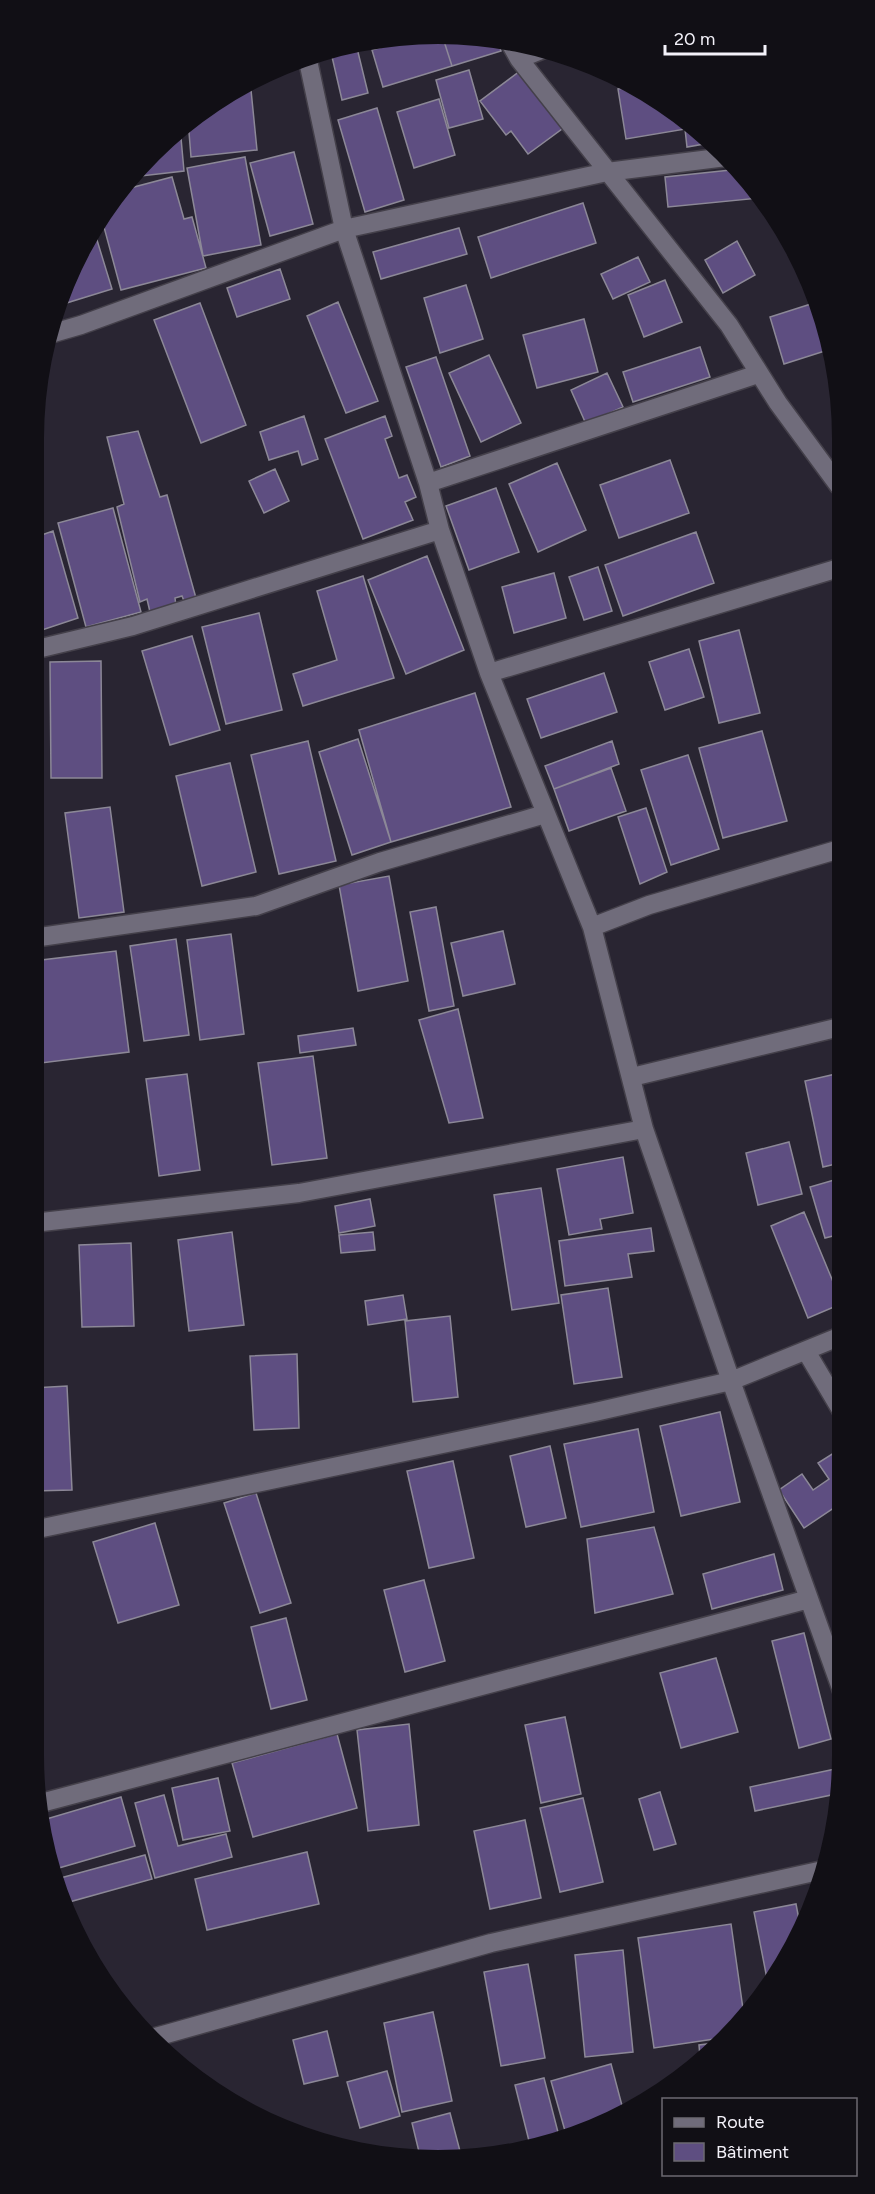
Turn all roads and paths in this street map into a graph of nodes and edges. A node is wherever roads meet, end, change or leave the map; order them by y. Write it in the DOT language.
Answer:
graph roads {
  1 [pos="515,51"];
  2 [pos="530,55"];
  3 [pos="519,59"];
  4 [pos="309,65"];
  5 [pos="715,158"];
  6 [pos="607,172"];
  7 [pos="344,229"];
  8 [pos="58,332"];
  9 [pos="758,374"];
  10 [pos="832,476"];
  11 [pos="428,483"];
  12 [pos="440,530"];
  13 [pos="832,570"];
  14 [pos="44,647"];
  15 [pos="489,673"];
  16 [pos="545,814"];
  17 [pos="832,851"];
  18 [pos="592,927"];
  19 [pos="44,936"];
  20 [pos="832,1029"];
  21 [pos="632,1077"];
  22 [pos="644,1129"];
  23 [pos="44,1222"];
  24 [pos="832,1340"];
  25 [pos="806,1351"];
  26 [pos="731,1381"];
  27 [pos="832,1395"];
  28 [pos="44,1528"];
  29 [pos="809,1599"];
  30 [pos="832,1663"];
  31 [pos="46,1802"];
  32 [pos="814,1872"];
  33 [pos="160,2036"];
  1 -- 3 [label="street"];
  2 -- 3 [label="street"];
  3 -- 6 [label="street"];
  4 -- 7 [label="street"];
  5 -- 6 [label="street"];
  6 -- 7 [label="street"];
  6 -- 9 [label="street"];
  7 -- 8 [label="street"];
  7 -- 11 [label="street"];
  9 -- 10 [label="street"];
  9 -- 11 [label="street"];
  11 -- 12 [label="street"];
  12 -- 14 [label="street"];
  12 -- 15 [label="street"];
  13 -- 15 [label="street"];
  15 -- 16 [label="street"];
  16 -- 18 [label="street"];
  16 -- 19 [label="street"];
  17 -- 18 [label="street"];
  18 -- 21 [label="street"];
  20 -- 21 [label="street"];
  21 -- 22 [label="street"];
  22 -- 23 [label="street"];
  22 -- 26 [label="street"];
  24 -- 25 [label="street"];
  25 -- 26 [label="street"];
  25 -- 27 [label="street"];
  26 -- 28 [label="street"];
  26 -- 29 [label="street"];
  29 -- 30 [label="street"];
  29 -- 31 [label="street"];
  32 -- 33 [label="street"];
}
